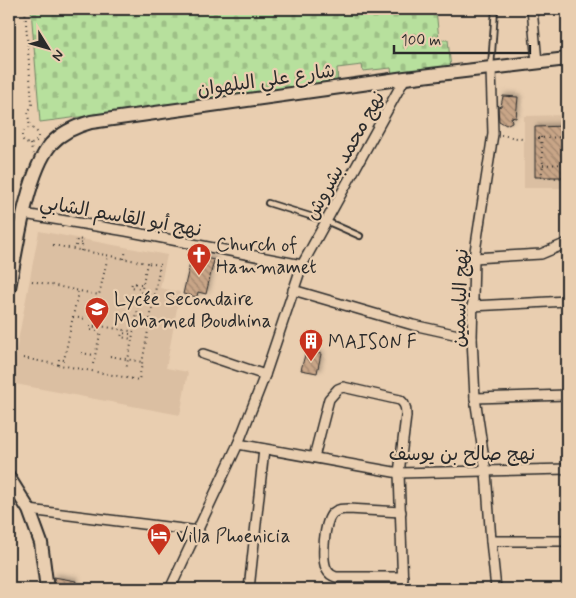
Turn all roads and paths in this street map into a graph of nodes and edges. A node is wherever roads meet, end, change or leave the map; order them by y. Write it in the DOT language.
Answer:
graph roads {
  1 [pos="25,9"];
  2 [pos="495,9"];
  3 [pos="532,9"];
  4 [pos="567,59"];
  5 [pos="537,62"];
  6 [pos="491,68"];
  7 [pos="405,78"];
  8 [pos="30,128"];
  9 [pos="493,134"];
  10 [pos="567,137"];
  11 [pos="522,139"];
  12 [pos="567,164"];
  13 [pos="543,166"];
  14 [pos="567,178"];
  15 [pos="268,203"];
  16 [pos="24,214"];
  17 [pos="326,221"];
  18 [pos="360,236"];
  19 [pos="83,241"];
  20 [pos="567,243"];
  21 [pos="53,245"];
  22 [pos="76,246"];
  23 [pos="80,246"];
  24 [pos="126,250"];
  25 [pos="81,251"];
  26 [pos="108,256"];
  27 [pos="474,258"];
  28 [pos="124,259"];
  29 [pos="147,263"];
  30 [pos="302,265"];
  31 [pos="32,281"];
  32 [pos="141,284"];
  33 [pos="9,288"];
  34 [pos="142,289"];
  35 [pos="294,290"];
  36 [pos="78,291"];
  37 [pos="567,301"];
  38 [pos="472,306"];
  39 [pos="72,317"];
  40 [pos="85,319"];
  41 [pos="94,325"];
  42 [pos="99,330"];
  43 [pos="472,338"];
  44 [pos="132,339"];
  45 [pos="82,353"];
  46 [pos="203,354"];
  47 [pos="95,355"];
  48 [pos="110,356"];
  49 [pos="23,358"];
  50 [pos="128,359"];
  51 [pos="142,362"];
  52 [pos="93,364"];
  53 [pos="58,365"];
  54 [pos="126,370"];
  55 [pos="265,375"];
  56 [pos="567,395"];
  57 [pos="474,398"];
  58 [pos="238,444"];
  59 [pos="264,449"];
  60 [pos="314,457"];
  61 [pos="567,469"];
  62 [pos="486,472"];
  63 [pos="399,473"];
  64 [pos="9,478"];
  65 [pos="29,510"];
  66 [pos="401,512"];
  67 [pos="199,532"];
  68 [pos="490,541"];
  69 [pos="567,541"];
  70 [pos="403,577"];
  71 [pos="47,589"];
  72 [pos="170,589"];
  73 [pos="248,589"];
  74 [pos="403,589"];
  75 [pos="496,589"];
  1 -- 8 [label="path"];
  2 -- 6 [label="lane, نهج الياسمين"];
  3 -- 5 [label="street"];
  4 -- 5 [label="street, شارع علي البلهوان"];
  5 -- 6 [label="street, شارع علي البلهوان"];
  6 -- 7 [label="street, شارع علي البلهوان"];
  6 -- 9 [label="street, نهج الياسمين"];
  7 -- 16 [label="street, شارع علي البلهوان"];
  7 -- 17 [label="street, نهج محمد بشروش"];
  8 -- 8 [label="path"];
  9 -- 11 [label="path"];
  9 -- 27 [label="street, نهج الياسمين"];
  10 -- 13 [label="path"];
  12 -- 13 [label="path"];
  13 -- 14 [label="path"];
  15 -- 17 [label="lane"];
  16 -- 30 [label="street, نهج أبو القاسم الشابي"];
  16 -- 33 [label="street, شارع علي البلهوان"];
  17 -- 18 [label="lane"];
  17 -- 30 [label="street, نهج محمد بشروش"];
  19 -- 25 [label="path"];
  20 -- 27 [label="street"];
  21 -- 25 [label="path"];
  22 -- 23 [label="path"];
  24 -- 28 [label="path"];
  25 -- 26 [label="path"];
  26 -- 28 [label="path"];
  26 -- 36 [label="path"];
  27 -- 38 [label="street, نهج الياسمين"];
  28 -- 29 [label="path"];
  29 -- 44 [label="path"];
  29 -- 51 [label="path"];
  30 -- 35 [label="street, نهج محمد بشروش"];
  31 -- 36 [label="path"];
  32 -- 34 [label="path"];
  35 -- 43 [label="street"];
  35 -- 55 [label="street, نهج محمد بشروش"];
  36 -- 39 [label="path"];
  37 -- 38 [label="street"];
  38 -- 43 [label="street, نهج الياسمين"];
  39 -- 40 [label="path"];
  39 -- 53 [label="path"];
  41 -- 44 [label="path"];
  42 -- 47 [label="path"];
  43 -- 57 [label="street, نهج الياسمين"];
  44 -- 50 [label="path"];
  45 -- 47 [label="path"];
  46 -- 55 [label="street"];
  47 -- 52 [label="path"];
  48 -- 50 [label="path"];
  49 -- 53 [label="path"];
  50 -- 51 [label="path"];
  50 -- 54 [label="path"];
  51 -- 53 [label="path"];
  55 -- 58 [label="street, نهج محمد بشروش"];
  56 -- 57 [label="street"];
  57 -- 62 [label="street, نهج الياسمين"];
  58 -- 59 [label="street, نهج صالح بن يوسف"];
  58 -- 67 [label="street, نهج محمد بشروش"];
  59 -- 60 [label="street, نهج صالح بن يوسف"];
  59 -- 73 [label="street"];
  60 -- 63 [label="street, نهج صالح بن يوسف"];
  60 -- 63 [label="street"];
  61 -- 62 [label="street, نهج صالح بن يوسف"];
  62 -- 63 [label="street, نهج صالح بن يوسف"];
  62 -- 68 [label="street, نهج الياسمين"];
  63 -- 66 [label="street"];
  64 -- 65 [label="street"];
  65 -- 67 [label="street"];
  65 -- 71 [label="street"];
  66 -- 70 [label="street"];
  66 -- 70 [label="street"];
  67 -- 72 [label="street, نهج محمد بشروش"];
  68 -- 69 [label="street"];
  68 -- 75 [label="street, نهج الياسمين"];
  70 -- 74 [label="street"];
}
